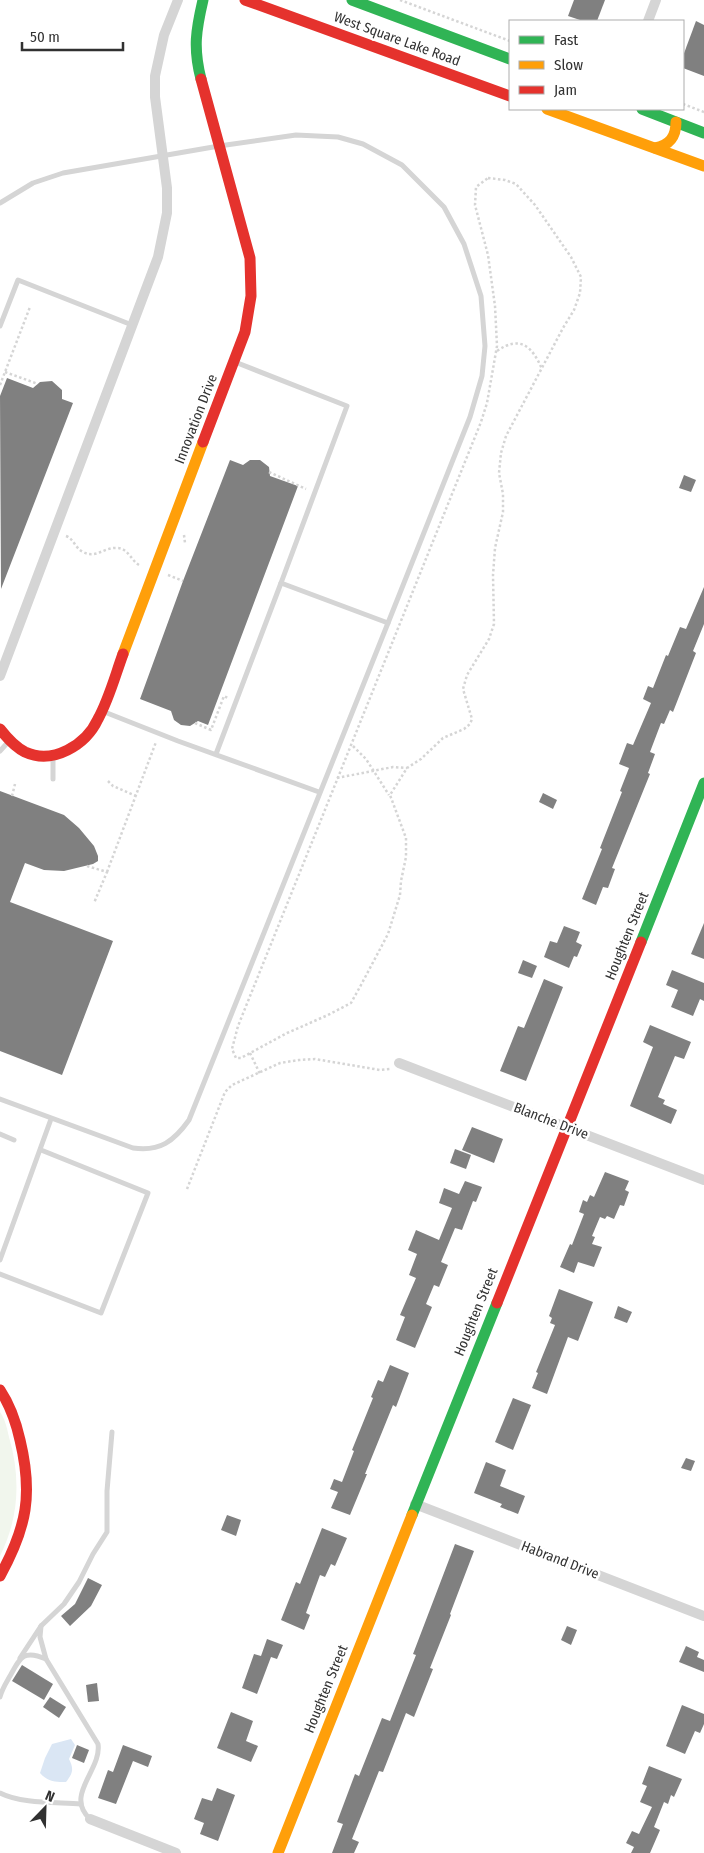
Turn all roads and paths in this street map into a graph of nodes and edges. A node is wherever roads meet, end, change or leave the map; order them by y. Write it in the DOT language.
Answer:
graph roads {
  1 [pos="178,0"];
  2 [pos="203,0"];
  3 [pos="245,0"];
  4 [pos="352,0"];
  5 [pos="400,0"];
  6 [pos="656,0"];
  7 [pos="376,4"];
  8 [pos="648,20"];
  9 [pos="509,41"];
  10 [pos="509,59"];
  11 [pos="509,96"];
  12 [pos="684,104"];
  13 [pos="549,110"];
  14 [pos="645,110"];
  15 [pos="704,112"];
  16 [pos="676,122"];
  17 [pos="704,133"];
  18 [pos="219,146"];
  19 [pos="655,148"];
  20 [pos="164,157"];
  21 [pos="704,166"];
  22 [pos="0,203"];
  23 [pos="30,307"];
  24 [pos="132,325"];
  25 [pos="0,326"];
  26 [pos="496,351"];
  27 [pos="234,361"];
  28 [pos="542,369"];
  29 [pos="5,372"];
  30 [pos="38,384"];
  31 [pos="0,385"];
  32 [pos="269,472"];
  33 [pos="303,497"];
  34 [pos="60,534"];
  35 [pos="147,567"];
  36 [pos="166,574"];
  37 [pos="183,581"];
  38 [pos="281,583"];
  39 [pos="388,622"];
  40 [pos="0,674"];
  41 [pos="228,698"];
  42 [pos="102,711"];
  43 [pos="195,723"];
  44 [pos="0,729"];
  45 [pos="343,736"];
  46 [pos="9,741"];
  47 [pos="156,741"];
  48 [pos="352,745"];
  49 [pos="0,751"];
  50 [pos="216,754"];
  51 [pos="53,757"];
  52 [pos="407,768"];
  53 [pos="374,770"];
  54 [pos="332,778"];
  55 [pos="338,778"];
  56 [pos="53,779"];
  57 [pos="108,781"];
  58 [pos="15,784"];
  59 [pos="704,784"];
  60 [pos="320,792"];
  61 [pos="390,795"];
  62 [pos="12,796"];
  63 [pos="136,796"];
  64 [pos="87,866"];
  65 [pos="107,872"];
  66 [pos="94,903"];
  67 [pos="250,1053"];
  68 [pos="399,1063"];
  69 [pos="260,1074"];
  70 [pos="0,1099"];
  71 [pos="51,1119"];
  72 [pos="567,1127"];
  73 [pos="0,1134"];
  74 [pos="14,1140"];
  75 [pos="41,1150"];
  76 [pos="704,1180"];
  77 [pos="187,1189"];
  78 [pos="0,1260"];
  79 [pos="0,1274"];
  80 [pos="0,1390"];
  81 [pos="112,1432"];
  82 [pos="415,1504"];
  83 [pos="0,1576"];
  84 [pos="704,1616"];
  85 [pos="41,1626"];
  86 [pos="19,1658"];
  87 [pos="46,1659"];
  88 [pos="0,1697"];
  89 [pos="0,1793"];
  90 [pos="81,1804"];
  91 [pos="90,1819"];
  92 [pos="176,1853"];
  93 [pos="278,1853"];
  1 -- 20 [label="street"];
  2 -- 18 [label="main road, Innovation Drive"];
  3 -- 11 [label="main road, West Square Lake Road"];
  4 -- 7 [label="main road, West Square Lake Road"];
  5 -- 9 [label="path"];
  6 -- 8 [label="street"];
  7 -- 10 [label="main road, West Square Lake Road"];
  12 -- 15 [label="path"];
  13 -- 19 [label="main road"];
  14 -- 16 [label="main road"];
  16 -- 17 [label="main road"];
  16 -- 19 [label="main road"];
  18 -- 20 [label="lane"];
  18 -- 27 [label="main road, Innovation Drive"];
  18 -- 39 [label="lane"];
  19 -- 21 [label="main road"];
  20 -- 22 [label="lane"];
  20 -- 24 [label="street"];
  23 -- 29 [label="path"];
  24 -- 25 [label="lane"];
  24 -- 40 [label="street"];
  26 -- 28 [label="path"];
  26 -- 28 [label="path"];
  26 -- 48 [label="path"];
  27 -- 38 [label="lane"];
  27 -- 42 [label="main road, Innovation Drive"];
  28 -- 52 [label="path"];
  29 -- 30 [label="path"];
  29 -- 31 [label="path"];
  32 -- 33 [label="path"];
  34 -- 35 [label="path"];
  36 -- 37 [label="path"];
  38 -- 39 [label="lane"];
  38 -- 50 [label="lane"];
  39 -- 45 [label="lane"];
  41 -- 43 [label="path"];
  42 -- 50 [label="lane"];
  42 -- 51 [label="main road, Innovation Drive"];
  44 -- 46 [label="main road"];
  45 -- 48 [label="path"];
  45 -- 60 [label="lane"];
  46 -- 49 [label="lane"];
  46 -- 51 [label="main road"];
  47 -- 63 [label="path"];
  48 -- 53 [label="path"];
  48 -- 55 [label="path"];
  50 -- 60 [label="lane"];
  51 -- 56 [label="lane"];
  52 -- 53 [label="path"];
  52 -- 61 [label="path"];
  53 -- 55 [label="path"];
  53 -- 61 [label="path"];
  54 -- 55 [label="path"];
  55 -- 67 [label="path"];
  57 -- 63 [label="path"];
  58 -- 62 [label="path"];
  59 -- 72 [label="main road, Houghten Street"];
  60 -- 71 [label="lane"];
  61 -- 67 [label="path"];
  63 -- 65 [label="path"];
  64 -- 65 [label="path"];
  65 -- 66 [label="path"];
  67 -- 69 [label="path"];
  68 -- 69 [label="path"];
  68 -- 72 [label="street, Blanche Drive"];
  69 -- 77 [label="path"];
  70 -- 71 [label="lane"];
  71 -- 75 [label="lane"];
  72 -- 76 [label="street, Blanche Drive"];
  72 -- 82 [label="main road, Houghten Street"];
  73 -- 74 [label="lane"];
  75 -- 78 [label="lane"];
  75 -- 79 [label="lane"];
  80 -- 83 [label="main road"];
  81 -- 85 [label="lane"];
  82 -- 84 [label="street, Habrand Drive"];
  82 -- 93 [label="main road, Houghten Street"];
  85 -- 86 [label="lane"];
  85 -- 87 [label="lane"];
  86 -- 87 [label="lane"];
  86 -- 88 [label="lane"];
  87 -- 90 [label="lane"];
  89 -- 90 [label="lane"];
  90 -- 91 [label="lane"];
  91 -- 92 [label="street"];
}
